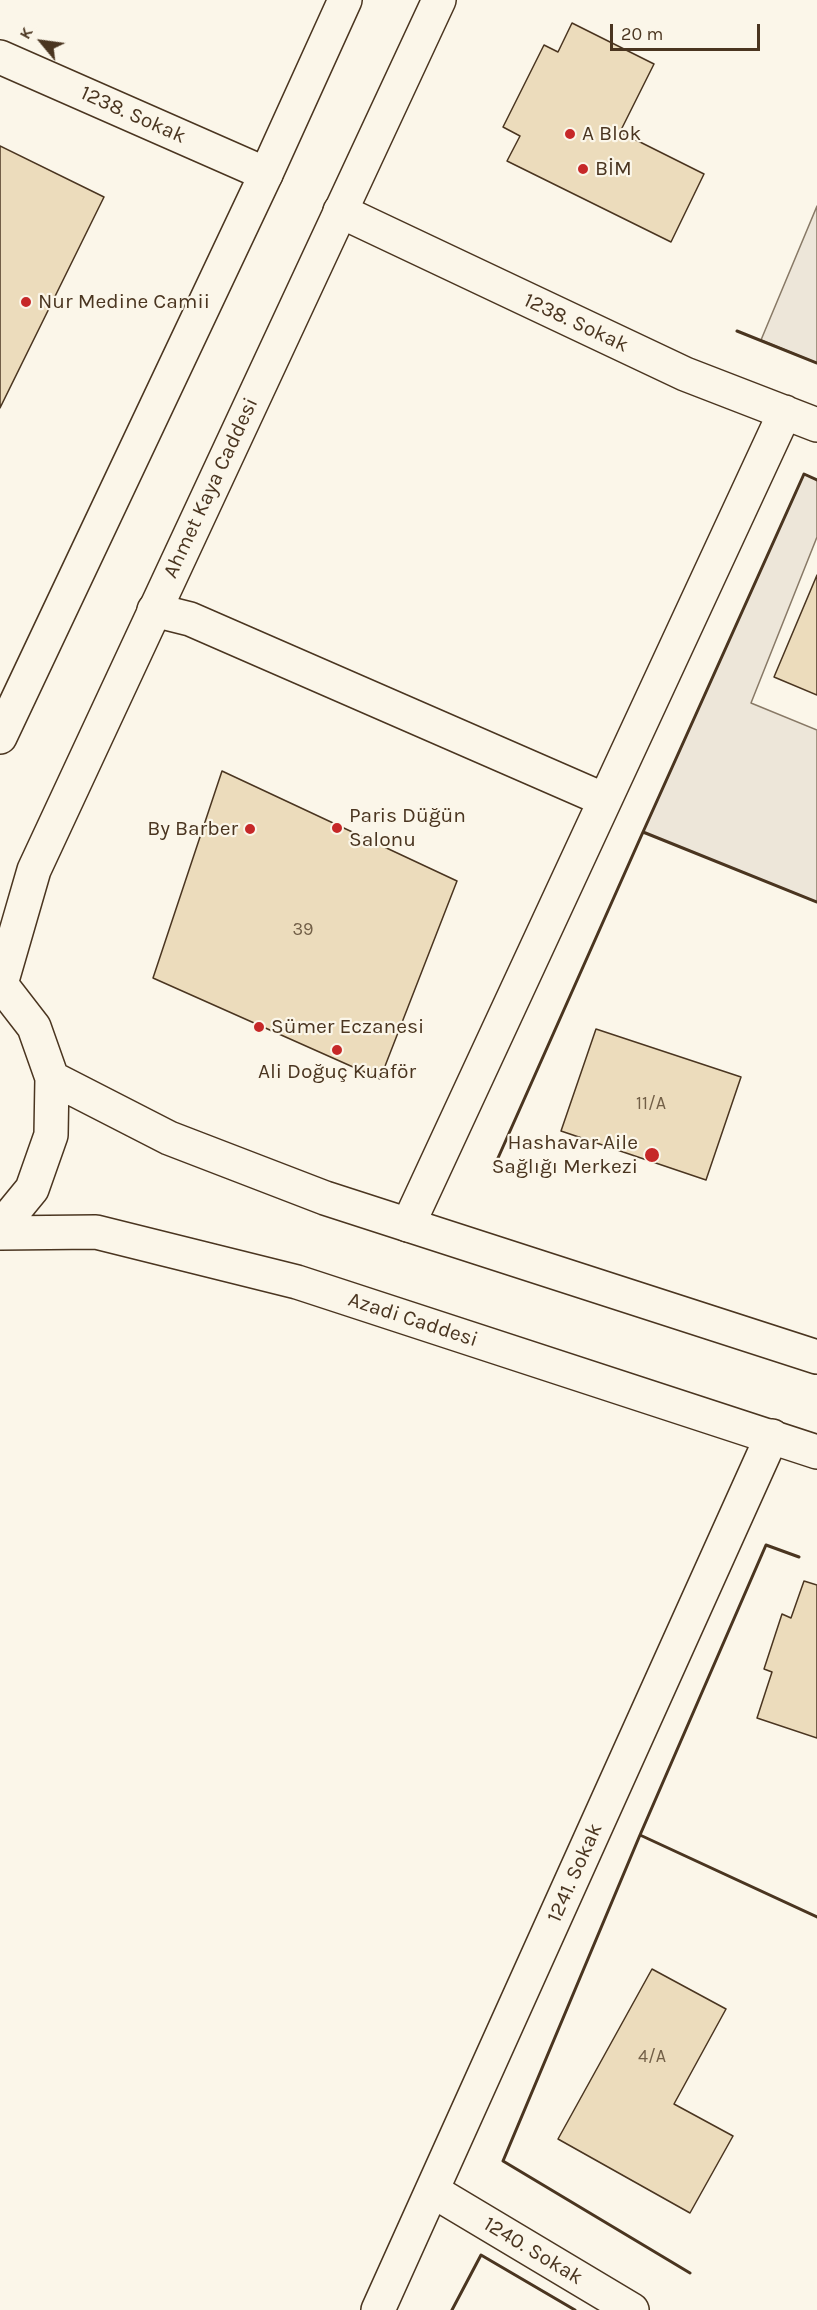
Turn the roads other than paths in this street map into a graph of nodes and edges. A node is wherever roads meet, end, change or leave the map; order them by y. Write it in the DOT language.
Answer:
graph roads {
  1 [pos="345,0"];
  2 [pos="439,0"];
  3 [pos="0,57"];
  4 [pos="266,174"];
  5 [pos="340,211"];
  6 [pos="785,412"];
  7 [pos="817,426"];
  8 [pos="154,610"];
  9 [pos="0,737"];
  10 [pos="605,800"];
  11 [pos="1,983"];
  12 [pos="52,1078"];
  13 [pos="408,1225"];
  14 [pos="0,1228"];
  15 [pos="0,1233"];
  16 [pos="817,1357"];
  17 [pos="772,1436"];
  18 [pos="817,1452"];
  19 [pos="433,2192"];
  20 [pos="378,2310"];
  21 [pos="632,2310"];
  1 -- 4 [label="main road"];
  2 -- 5 [label="main road, Ahmet Kaya Caddesi"];
  3 -- 4 [label="main road, 1238. Sokak"];
  4 -- 9 [label="main road"];
  5 -- 6 [label="main road, 1238. Sokak"];
  5 -- 8 [label="main road, Ahmet Kaya Caddesi"];
  6 -- 7 [label="main road, 1238. Sokak"];
  6 -- 10 [label="main road"];
  8 -- 10 [label="main road"];
  8 -- 11 [label="main road, Ahmet Kaya Caddesi"];
  10 -- 13 [label="main road"];
  11 -- 12 [label="main road"];
  12 -- 13 [label="main road"];
  12 -- 14 [label="main road"];
  13 -- 16 [label="main road"];
  15 -- 17 [label="main road, Azadi Caddesi"];
  17 -- 18 [label="main road, Azadi Caddesi"];
  17 -- 19 [label="main road, 1241. Sokak"];
  19 -- 20 [label="main road, 1241. Sokak"];
  19 -- 21 [label="main road, 1240. Sokak"];
}
